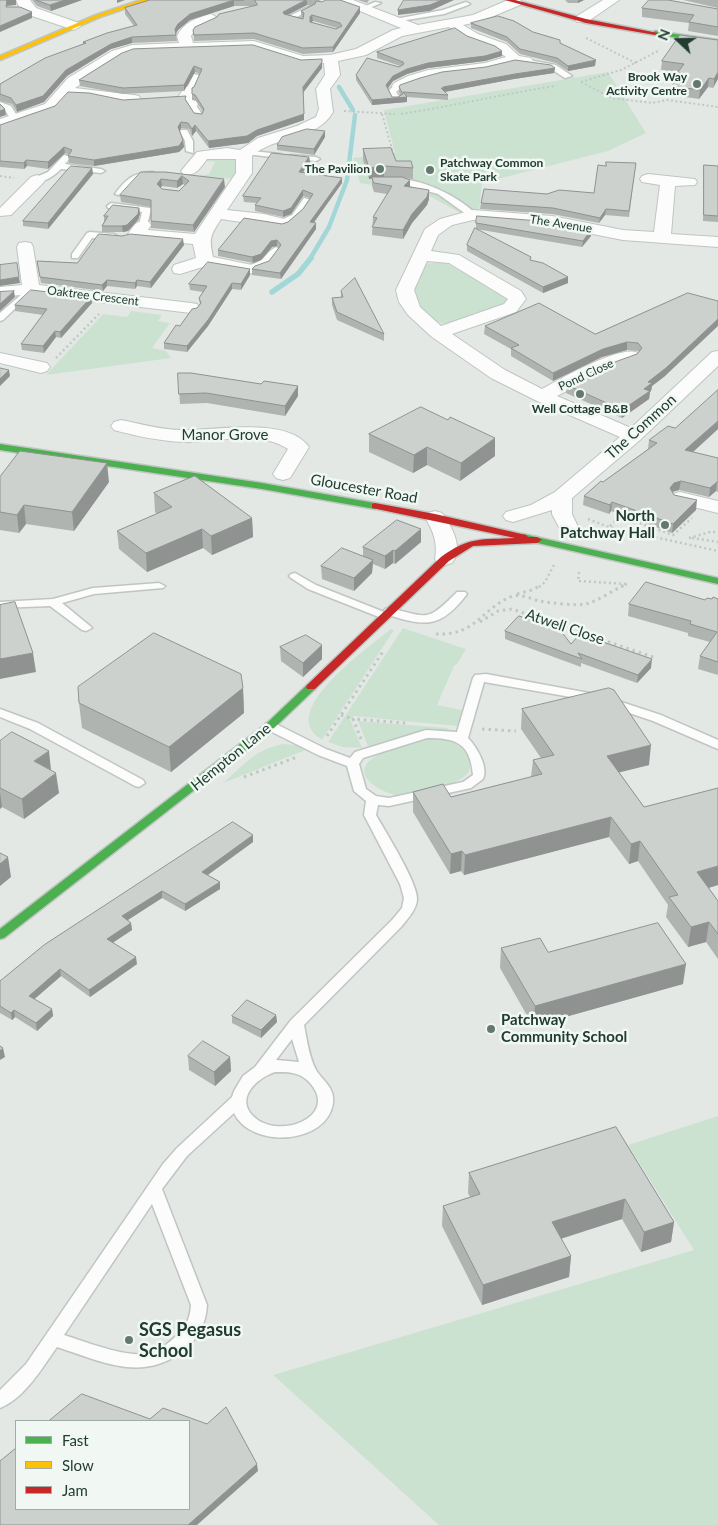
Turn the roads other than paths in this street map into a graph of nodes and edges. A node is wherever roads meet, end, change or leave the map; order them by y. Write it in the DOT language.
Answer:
graph roads {
  1 [pos="146,0"];
  2 [pos="339,0"];
  3 [pos="612,0"];
  4 [pos="512,1"];
  5 [pos="24,6"];
  6 [pos="467,7"];
  7 [pos="310,8"];
  8 [pos="215,17"];
  9 [pos="582,19"];
  10 [pos="394,20"];
  11 [pos="299,21"];
  12 [pos="453,24"];
  13 [pos="172,25"];
  14 [pos="74,26"];
  15 [pos="188,28"];
  16 [pos="415,29"];
  17 [pos="718,42"];
  18 [pos="187,46"];
  19 [pos="0,58"];
  20 [pos="330,59"];
  21 [pos="520,60"];
  22 [pos="398,69"];
  23 [pos="197,76"];
  24 [pos="568,76"];
  25 [pos="414,77"];
  26 [pos="65,91"];
  27 [pos="398,93"];
  28 [pos="167,98"];
  29 [pos="150,99"];
  30 [pos="191,102"];
  31 [pos="0,104"];
  32 [pos="15,118"];
  33 [pos="0,124"];
  34 [pos="184,132"];
  35 [pos="196,153"];
  36 [pos="245,153"];
  37 [pos="66,157"];
  38 [pos="316,160"];
  39 [pos="58,166"];
  40 [pos="101,171"];
  41 [pos="160,174"];
  42 [pos="187,176"];
  43 [pos="648,179"];
  44 [pos="37,180"];
  45 [pos="668,180"];
  46 [pos="383,182"];
  47 [pos="689,182"];
  48 [pos="0,192"];
  49 [pos="119,194"];
  50 [pos="22,195"];
  51 [pos="307,200"];
  52 [pos="112,206"];
  53 [pos="5,212"];
  54 [pos="216,214"];
  55 [pos="473,215"];
  56 [pos="282,224"];
  57 [pos="133,233"];
  58 [pos="662,238"];
  59 [pos="201,240"];
  60 [pos="718,242"];
  61 [pos="25,247"];
  62 [pos="276,250"];
  63 [pos="422,255"];
  64 [pos="75,256"];
  65 [pos="205,261"];
  66 [pos="180,268"];
  67 [pos="246,269"];
  68 [pos="31,289"];
  69 [pos="0,292"];
  70 [pos="191,308"];
  71 [pos="0,318"];
  72 [pos="438,333"];
  73 [pos="630,356"];
  74 [pos="0,358"];
  75 [pos="716,361"];
  76 [pos="41,366"];
  77 [pos="542,396"];
  78 [pos="159,414"];
  79 [pos="121,426"];
  80 [pos="146,431"];
  81 [pos="633,436"];
  82 [pos="0,447"];
  83 [pos="283,474"];
  84 [pos="562,496"];
  85 [pos="680,498"];
  86 [pos="708,509"];
  87 [pos="508,515"];
  88 [pos="435,517"];
  89 [pos="540,522"];
  90 [pos="572,526"];
  91 [pos="537,540"];
  92 [pos="445,559"];
  93 [pos="295,576"];
  94 [pos="718,581"];
  95 [pos="159,586"];
  96 [pos="461,594"];
  97 [pos="52,602"];
  98 [pos="0,605"];
  99 [pos="386,614"];
  100 [pos="86,628"];
  101 [pos="0,713"];
  102 [pos="270,726"];
  103 [pos="462,738"];
  104 [pos="718,745"];
  105 [pos="353,764"];
  106 [pos="139,783"];
  107 [pos="373,800"];
  108 [pos="0,934"];
  109 [pos="296,1024"];
  110 [pos="262,1070"];
  111 [pos="310,1073"];
  112 [pos="238,1101"];
  113 [pos="154,1187"];
  114 [pos="52,1338"];
  115 [pos="0,1400"];
  1 -- 14 [label="street"];
  2 -- 10 [label="street"];
  3 -- 9 [label="street"];
  4 -- 9 [label="street"];
  4 -- 12 [label="street"];
  5 -- 14 [label="street"];
  6 -- 10 [label="lane"];
  7 -- 11 [label="lane"];
  8 -- 15 [label="street"];
  9 -- 17 [label="street"];
  10 -- 16 [label="street"];
  12 -- 16 [label="street"];
  12 -- 21 [label="street"];
  13 -- 15 [label="street"];
  14 -- 19 [label="street"];
  15 -- 18 [label="street"];
  16 -- 20 [label="street"];
  18 -- 20 [label="street"];
  18 -- 26 [label="street"];
  20 -- 36 [label="street"];
  21 -- 24 [label="lane"];
  21 -- 25 [label="street"];
  22 -- 25 [label="street"];
  23 -- 30 [label="lane"];
  25 -- 27 [label="street"];
  26 -- 29 [label="street"];
  26 -- 32 [label="street"];
  28 -- 30 [label="street"];
  31 -- 32 [label="lane"];
  32 -- 33 [label="street"];
  34 -- 35 [label="lane"];
  35 -- 36 [label="street"];
  35 -- 42 [label="street"];
  36 -- 38 [label="lane"];
  36 -- 54 [label="street"];
  37 -- 39 [label="lane"];
  39 -- 40 [label="lane"];
  39 -- 44 [label="lane"];
  41 -- 49 [label="lane"];
  43 -- 45 [label="street"];
  44 -- 50 [label="street"];
  45 -- 47 [label="street"];
  45 -- 58 [label="street"];
  46 -- 55 [label="lane"];
  48 -- 50 [label="street"];
  50 -- 53 [label="street"];
  51 -- 56 [label="lane"];
  52 -- 57 [label="lane"];
  54 -- 56 [label="street"];
  54 -- 59 [label="street"];
  55 -- 58 [label="street, The Avenue"];
  55 -- 63 [label="street, The Avenue"];
  57 -- 59 [label="street"];
  57 -- 64 [label="lane"];
  58 -- 60 [label="street, The Avenue"];
  59 -- 65 [label="street"];
  61 -- 68 [label="street, Oaktree Crescent"];
  62 -- 67 [label="lane"];
  63 -- 72 [label="street, The Avenue"];
  63 -- 72 [label="street"];
  65 -- 66 [label="street"];
  65 -- 67 [label="street"];
  68 -- 69 [label="street, Oaktree Crescent"];
  68 -- 70 [label="street, Oaktree Crescent"];
  68 -- 71 [label="lane"];
  72 -- 77 [label="street, The Avenue"];
  73 -- 77 [label="street, Pond Close"];
  74 -- 76 [label="street"];
  75 -- 81 [label="street, The Common"];
  77 -- 81 [label="street, The Avenue"];
  78 -- 80 [label="street"];
  79 -- 80 [label="street, Manor Grove"];
  80 -- 83 [label="street, Manor Grove"];
  81 -- 84 [label="street, The Common"];
  82 -- 88 [label="street, Gloucester Road"];
  84 -- 87 [label="street, The Common"];
  84 -- 90 [label="street"];
  85 -- 86 [label="street"];
  87 -- 89 [label="street"];
  88 -- 91 [label="street, Gloucester Road"];
  88 -- 92 [label="street"];
  91 -- 92 [label="street, Hempton Lane"];
  91 -- 94 [label="street, Gloucester Road"];
  92 -- 99 [label="street, Hempton Lane"];
  93 -- 99 [label="lane"];
  95 -- 97 [label="lane"];
  96 -- 99 [label="lane"];
  97 -- 98 [label="lane"];
  97 -- 100 [label="lane"];
  99 -- 102 [label="street, Hempton Lane"];
  101 -- 106 [label="lane"];
  102 -- 105 [label="lane"];
  102 -- 108 [label="street, Hempton Lane"];
  103 -- 104 [label="lane"];
  103 -- 105 [label="lane"];
  103 -- 107 [label="lane"];
  105 -- 107 [label="lane"];
  107 -- 109 [label="lane"];
  109 -- 110 [label="lane"];
  109 -- 111 [label="lane"];
  110 -- 111 [label="lane"];
  110 -- 112 [label="lane"];
  111 -- 112 [label="lane"];
  112 -- 113 [label="lane"];
  113 -- 114 [label="lane"];
  113 -- 114 [label="lane"];
  114 -- 115 [label="lane"];
}
